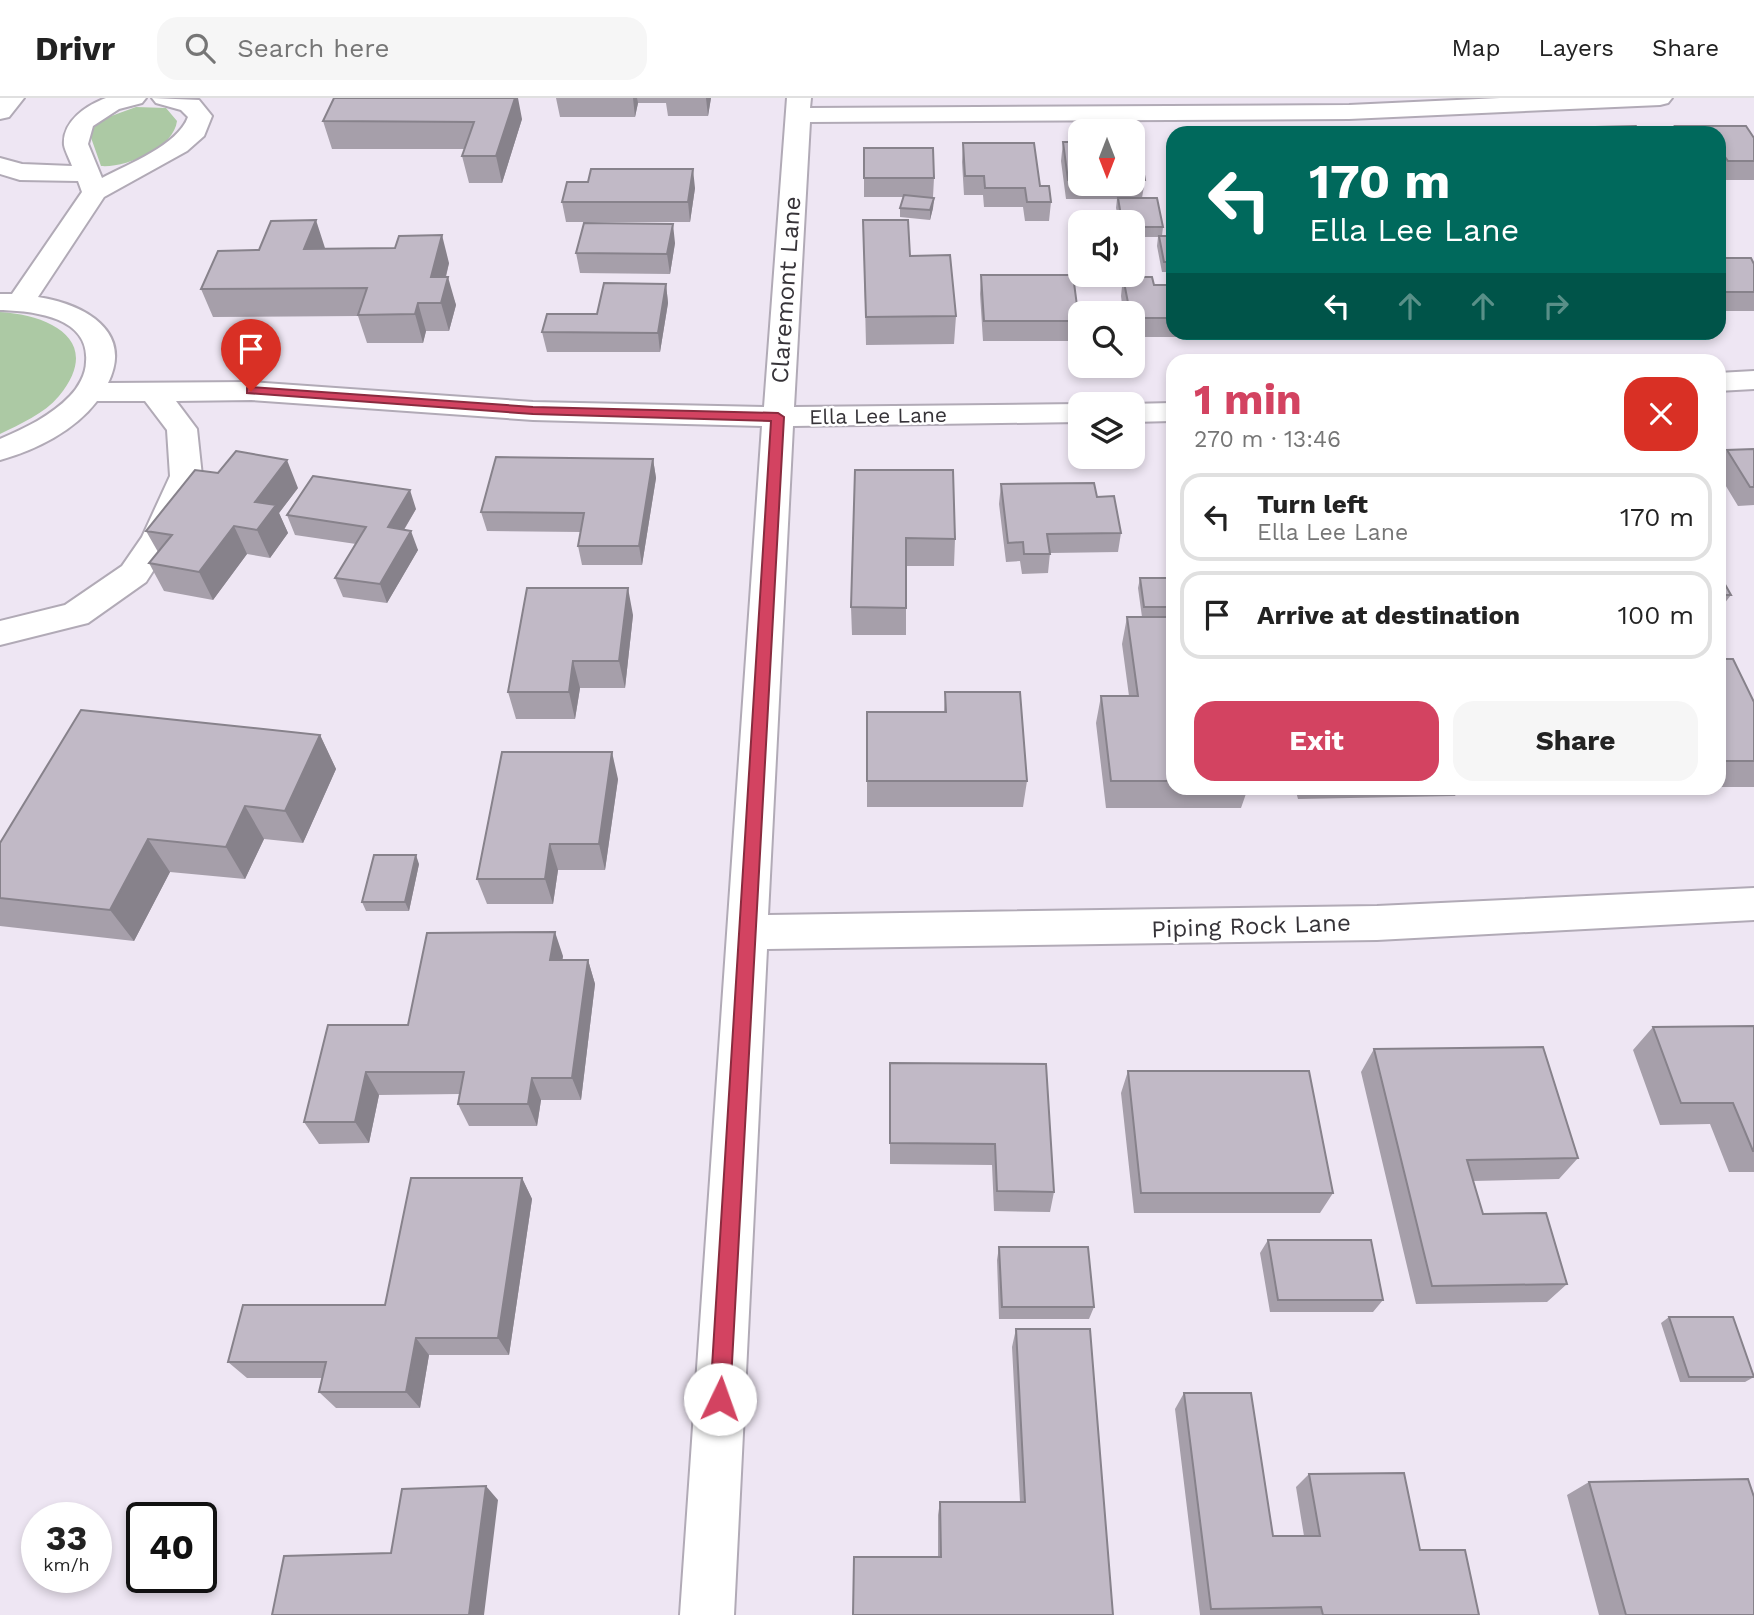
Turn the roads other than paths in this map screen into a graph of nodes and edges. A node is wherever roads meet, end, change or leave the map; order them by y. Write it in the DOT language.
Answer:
graph roads {
  1 [pos="12,98"];
  2 [pos="134,98"];
  3 [pos="164,98"];
  4 [pos="1660,98"];
  5 [pos="799,107"];
  6 [pos="0,112"];
  7 [pos="0,166"];
  8 [pos="91,183"];
  9 [pos="10,301"];
  10 [pos="1754,380"];
  11 [pos="1726,382"];
  12 [pos="154,391"];
  13 [pos="89,392"];
  14 [pos="1166,412"];
  15 [pos="1068,413"];
  16 [pos="1145,413"];
  17 [pos="778,417"];
  18 [pos="0,450"];
  19 [pos="0,633"];
  20 [pos="1754,904"];
  21 [pos="748,932"];
  22 [pos="707,1615"];
  1 -- 6 [label="street"];
  2 -- 8 [label="street"];
  3 -- 8 [label="street"];
  4 -- 5 [label="street"];
  5 -- 17 [label="street, Claremont Lane"];
  7 -- 8 [label="street"];
  8 -- 9 [label="street"];
  9 -- 13 [label="street"];
  10 -- 11 [label="street"];
  12 -- 13 [label="street, Ella Lee Lane"];
  12 -- 17 [label="street, Ella Lee Lane"];
  12 -- 19 [label="street"];
  13 -- 18 [label="street"];
  14 -- 16 [label="street"];
  15 -- 17 [label="street, Ella Lee Lane"];
  17 -- 21 [label="street, Claremont Lane"];
  20 -- 21 [label="street, Piping Rock Lane"];
  21 -- 22 [label="street, Claremont Lane"];
}
